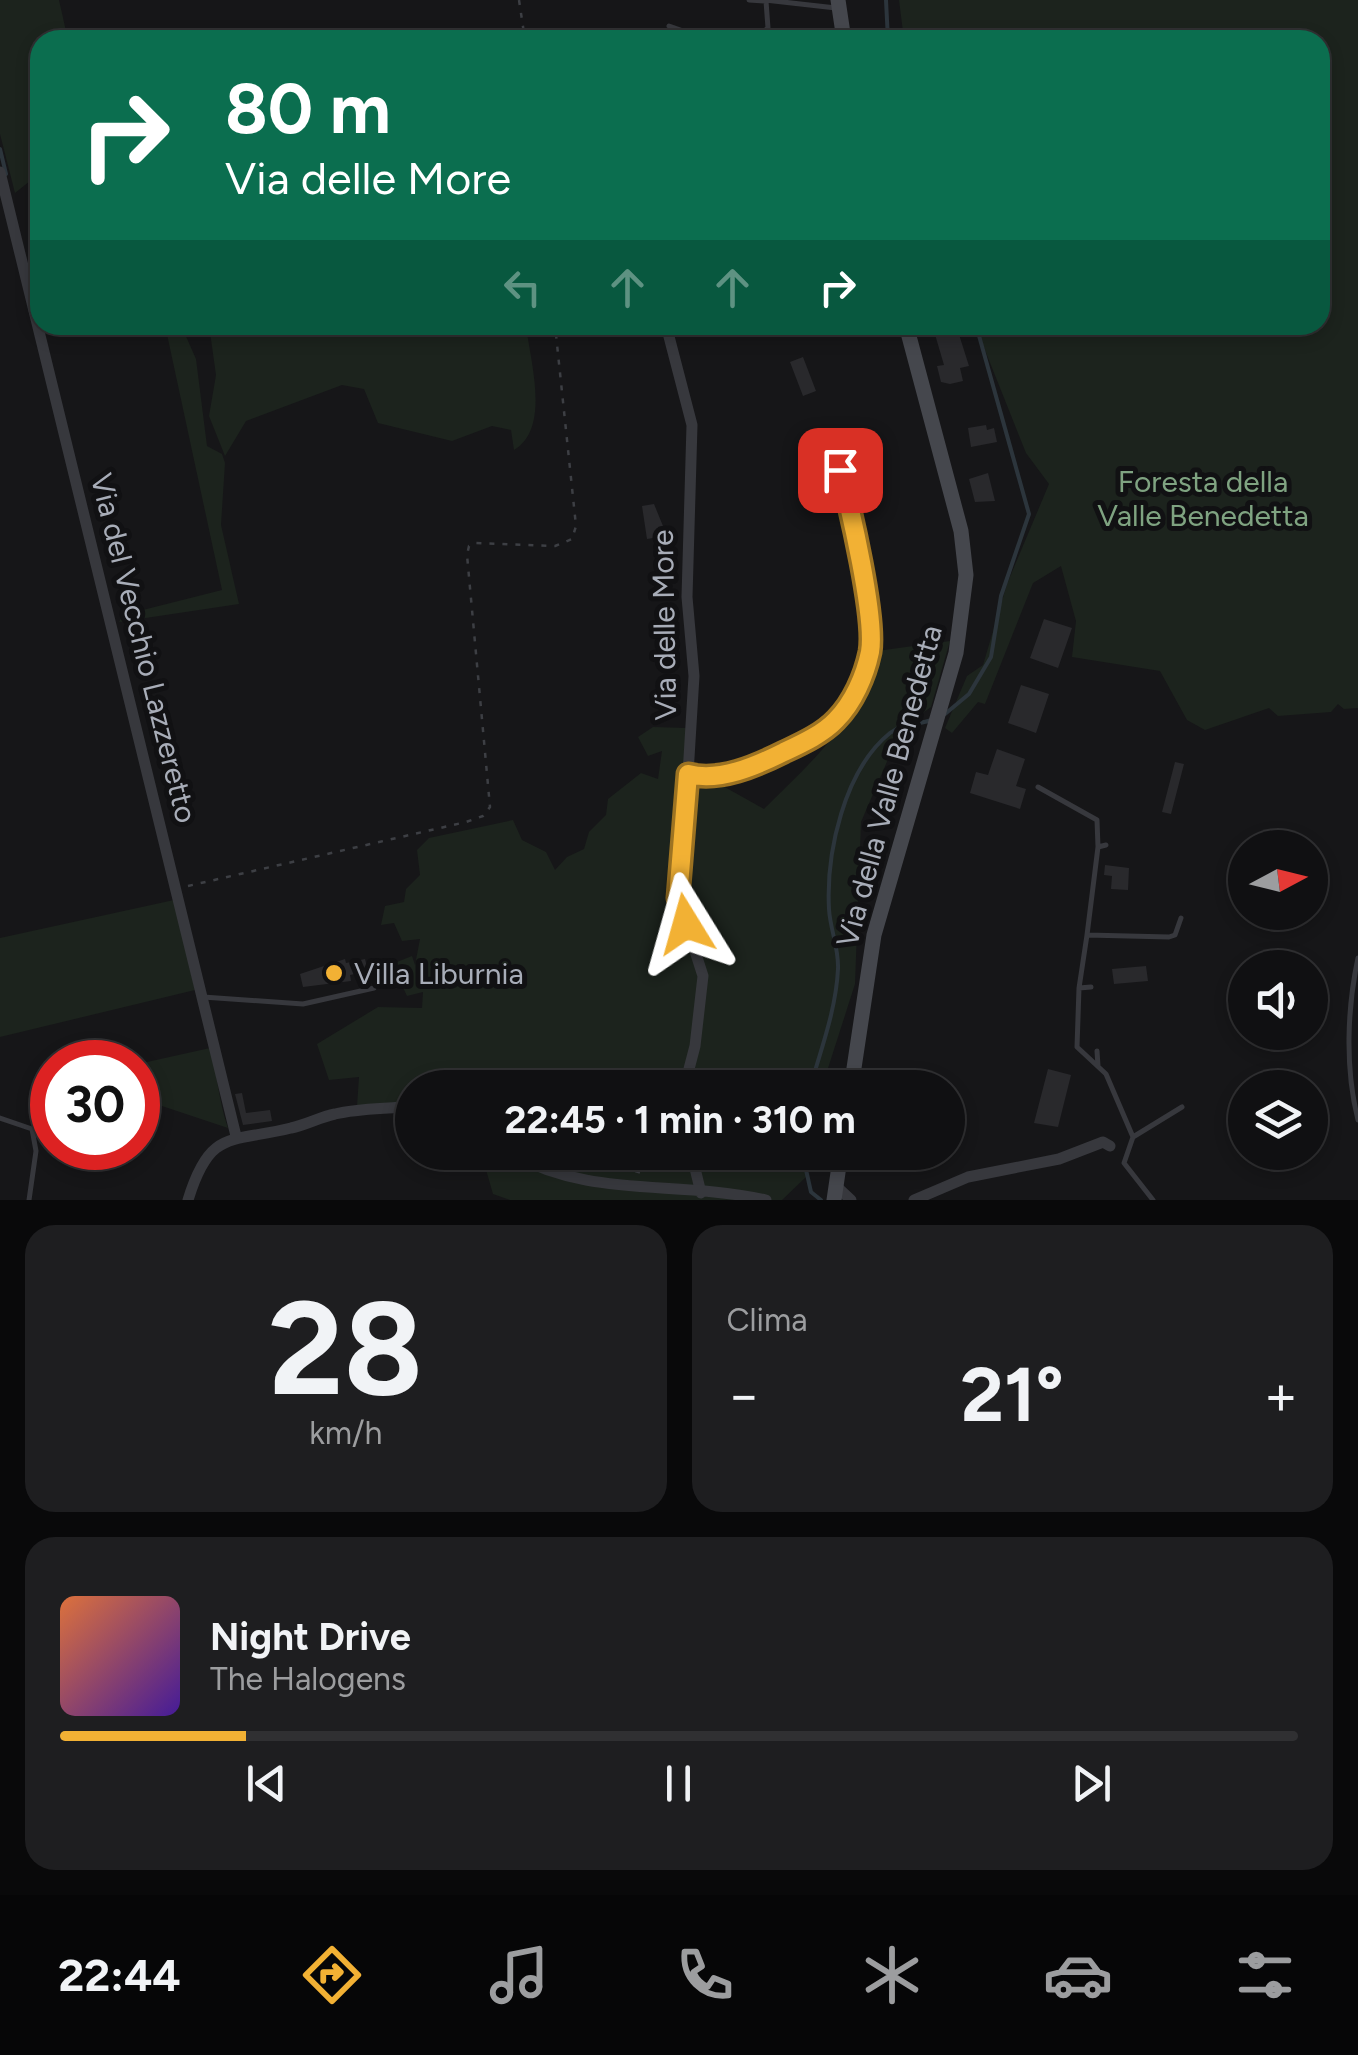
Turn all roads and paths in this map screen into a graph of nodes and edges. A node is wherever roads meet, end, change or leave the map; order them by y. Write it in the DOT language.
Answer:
graph roads {
  1 [pos="519,0"];
  2 [pos="749,0"];
  3 [pos="766,1"];
  4 [pos="838,4"];
  5 [pos="669,26"];
  6 [pos="524,30"];
  7 [pos="680,30"];
  8 [pos="766,30"];
  9 [pos="842,30"];
  10 [pos="0,172"];
  11 [pos="30,306"];
  12 [pos="37,335"];
  13 [pos="556,335"];
  14 [pos="669,335"];
  15 [pos="909,335"];
  16 [pos="810,475"];
  17 [pos="688,774"];
  18 [pos="1038,787"];
  19 [pos="178,888"];
  20 [pos="1181,918"];
  21 [pos="1086,936"];
  22 [pos="1358,958"];
  23 [pos="1092,987"];
  24 [pos="374,988"];
  25 [pos="1079,988"];
  26 [pos="204,997"];
  27 [pos="1098,1050"];
  28 [pos="1098,1066"];
  29 [pos="689,1070"];
  30 [pos="854,1070"];
  31 [pos="1352,1093"];
  32 [pos="1182,1107"];
  33 [pos="395,1108"];
  34 [pos="0,1118"];
  35 [pos="1358,1120"];
  36 [pos="236,1136"];
  37 [pos="1134,1137"];
  38 [pos="1110,1146"];
  39 [pos="535,1170"];
  40 [pos="634,1170"];
  41 [pos="696,1170"];
  42 [pos="838,1170"];
  43 [pos="650,1176"];
  44 [pos="701,1193"];
  45 [pos="834,1195"];
  46 [pos="30,1200"];
  47 [pos="188,1200"];
  48 [pos="766,1200"];
  49 [pos="851,1200"];
  50 [pos="914,1200"];
  51 [pos="1153,1200"];
  1 -- 6 [label="path"];
  2 -- 3 [label="lane"];
  3 -- 4 [label="lane"];
  3 -- 8 [label="lane"];
  4 -- 9 [label="main road"];
  5 -- 7 [label="lane"];
  10 -- 11 [label="street, Via del Vecchio Lazzeretto"];
  12 -- 19 [label="street, Via del Vecchio Lazzeretto"];
  13 -- 19 [label="path"];
  14 -- 17 [label="street, Via delle More"];
  15 -- 30 [label="main road, Via della Valle Benedetta"];
  16 -- 17 [label="street"];
  17 -- 29 [label="street, Via delle More"];
  18 -- 21 [label="lane"];
  19 -- 26 [label="street, Via del Vecchio Lazzeretto"];
  20 -- 21 [label="lane"];
  21 -- 25 [label="lane"];
  22 -- 31 [label="lane"];
  23 -- 25 [label="lane"];
  24 -- 26 [label="lane"];
  25 -- 28 [label="lane"];
  26 -- 36 [label="street, Via del Vecchio Lazzeretto"];
  27 -- 28 [label="lane"];
  28 -- 37 [label="lane"];
  31 -- 35 [label="lane"];
  32 -- 37 [label="lane"];
  33 -- 36 [label="street"];
  34 -- 46 [label="lane"];
  36 -- 47 [label="street"];
  37 -- 51 [label="lane"];
  38 -- 50 [label="street"];
  39 -- 44 [label="street"];
  40 -- 43 [label="path"];
  41 -- 44 [label="street"];
  42 -- 45 [label="main road"];
  44 -- 48 [label="street"];
  45 -- 49 [label="street"];
}
